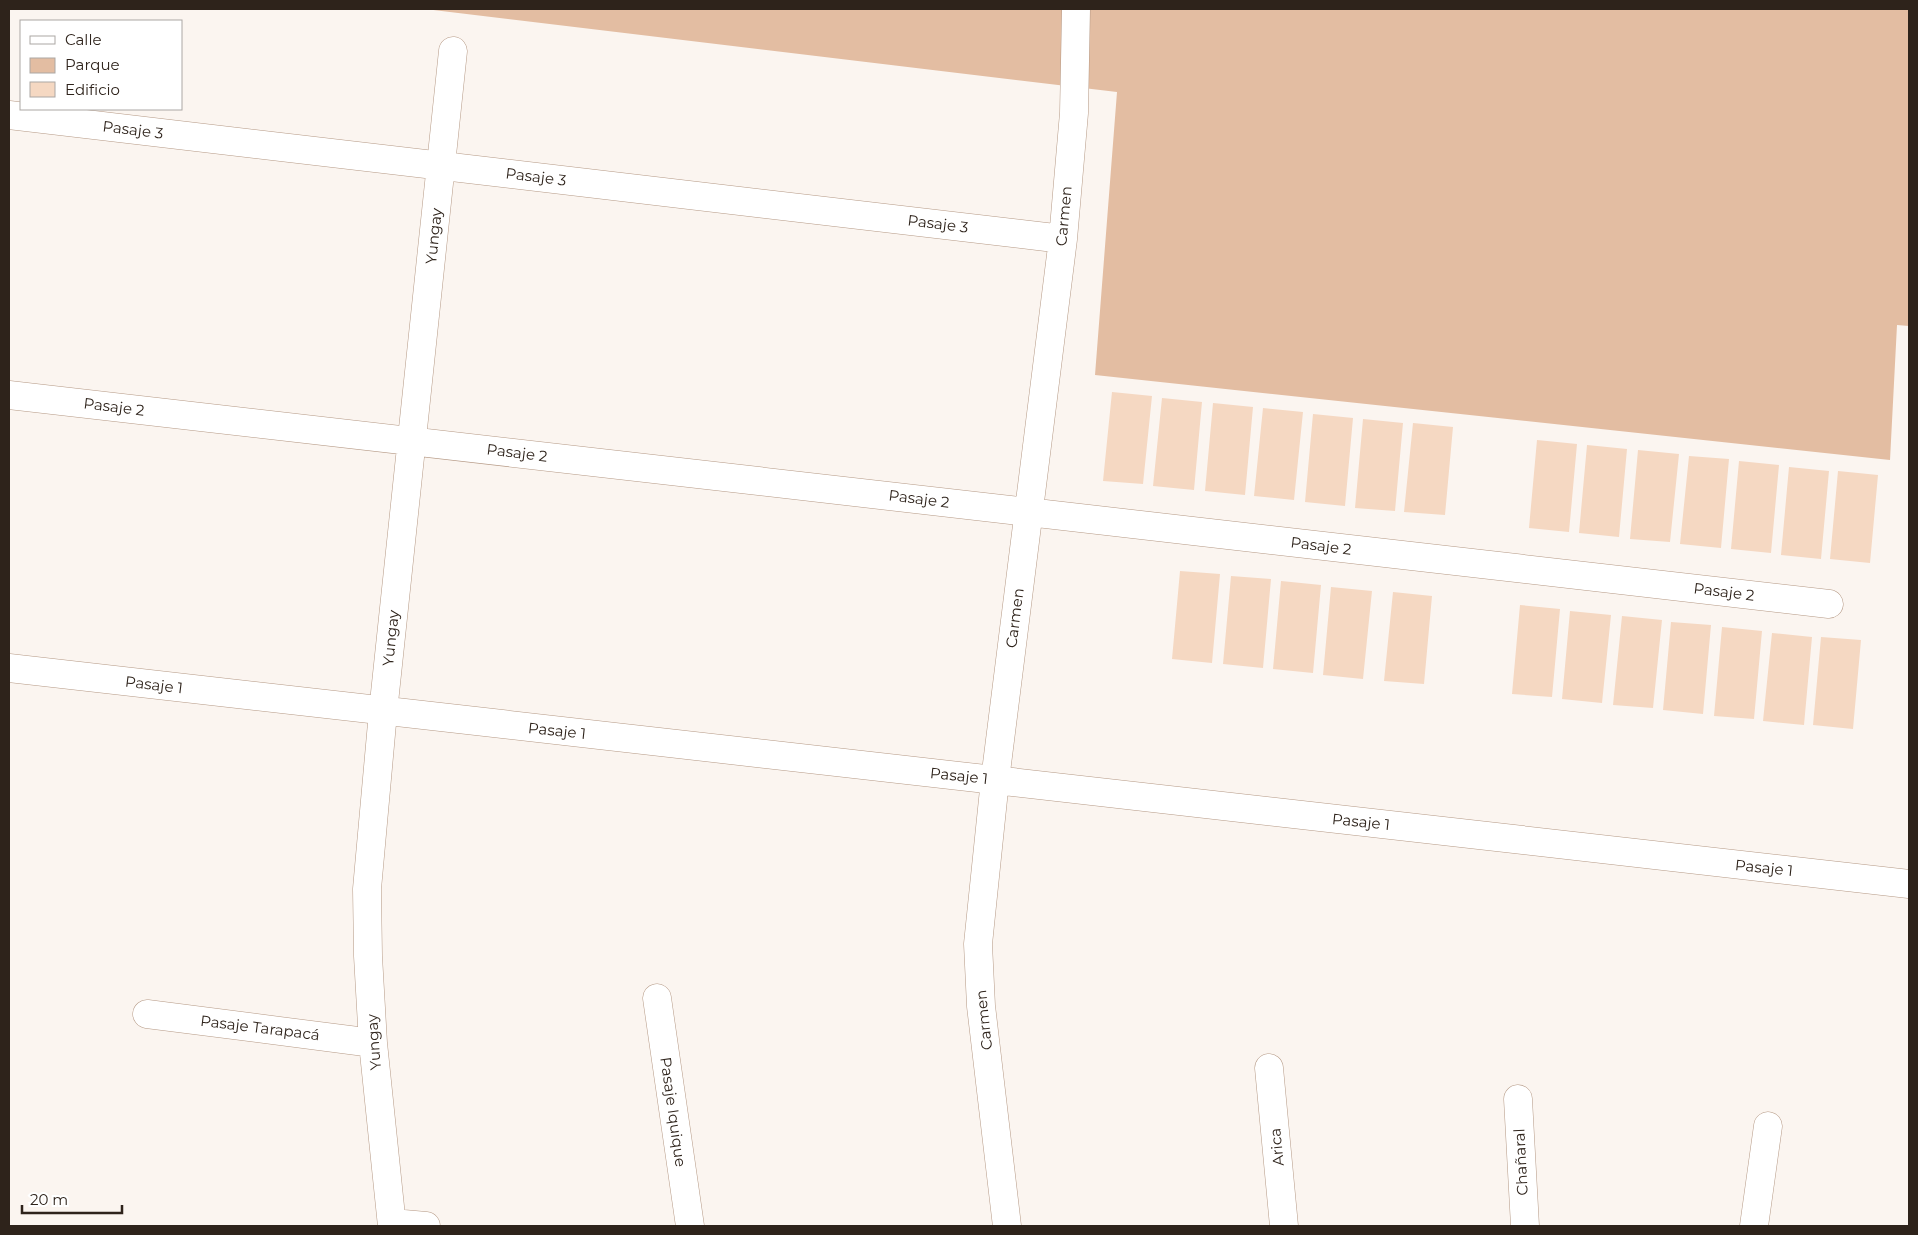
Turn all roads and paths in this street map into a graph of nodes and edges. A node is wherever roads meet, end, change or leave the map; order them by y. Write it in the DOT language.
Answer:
graph roads {
  1 [pos="1076,9"];
  2 [pos="453,51"];
  3 [pos="9,115"];
  4 [pos="442,166"];
  5 [pos="1063,239"];
  6 [pos="9,395"];
  7 [pos="412,441"];
  8 [pos="1028,512"];
  9 [pos="1829,604"];
  10 [pos="9,668"];
  11 [pos="384,712"];
  12 [pos="995,780"];
  13 [pos="1909,884"];
  14 [pos="657,998"];
  15 [pos="147,1014"];
  16 [pos="373,1043"];
  17 [pos="1269,1068"];
  18 [pos="1518,1099"];
  19 [pos="1768,1126"];
  20 [pos="392,1225"];
  21 [pos="426,1226"];
  22 [pos="690,1226"];
  23 [pos="1008,1226"];
  24 [pos="1284,1226"];
  25 [pos="1525,1226"];
  26 [pos="1754,1226"];
  1 -- 5 [label="street, Carmen"];
  2 -- 4 [label="street, Yungay"];
  3 -- 4 [label="street, Pasaje 3"];
  4 -- 5 [label="street, Pasaje 3"];
  4 -- 7 [label="street, Yungay"];
  5 -- 8 [label="street, Carmen"];
  6 -- 7 [label="street, Pasaje 2"];
  7 -- 8 [label="street, Pasaje 2"];
  7 -- 11 [label="street, Yungay"];
  8 -- 9 [label="street, Pasaje 2"];
  8 -- 12 [label="street, Carmen"];
  10 -- 11 [label="street, Pasaje 1"];
  11 -- 12 [label="street, Pasaje 1"];
  11 -- 16 [label="street, Yungay"];
  12 -- 13 [label="street, Pasaje 1"];
  12 -- 23 [label="street, Carmen"];
  14 -- 22 [label="street, Pasaje Iquique"];
  15 -- 16 [label="street, Pasaje Tarapacá"];
  16 -- 20 [label="street, Yungay"];
  17 -- 24 [label="street, Arica"];
  18 -- 25 [label="street, Chañaral"];
  19 -- 26 [label="street"];
  20 -- 21 [label="street"];
}
